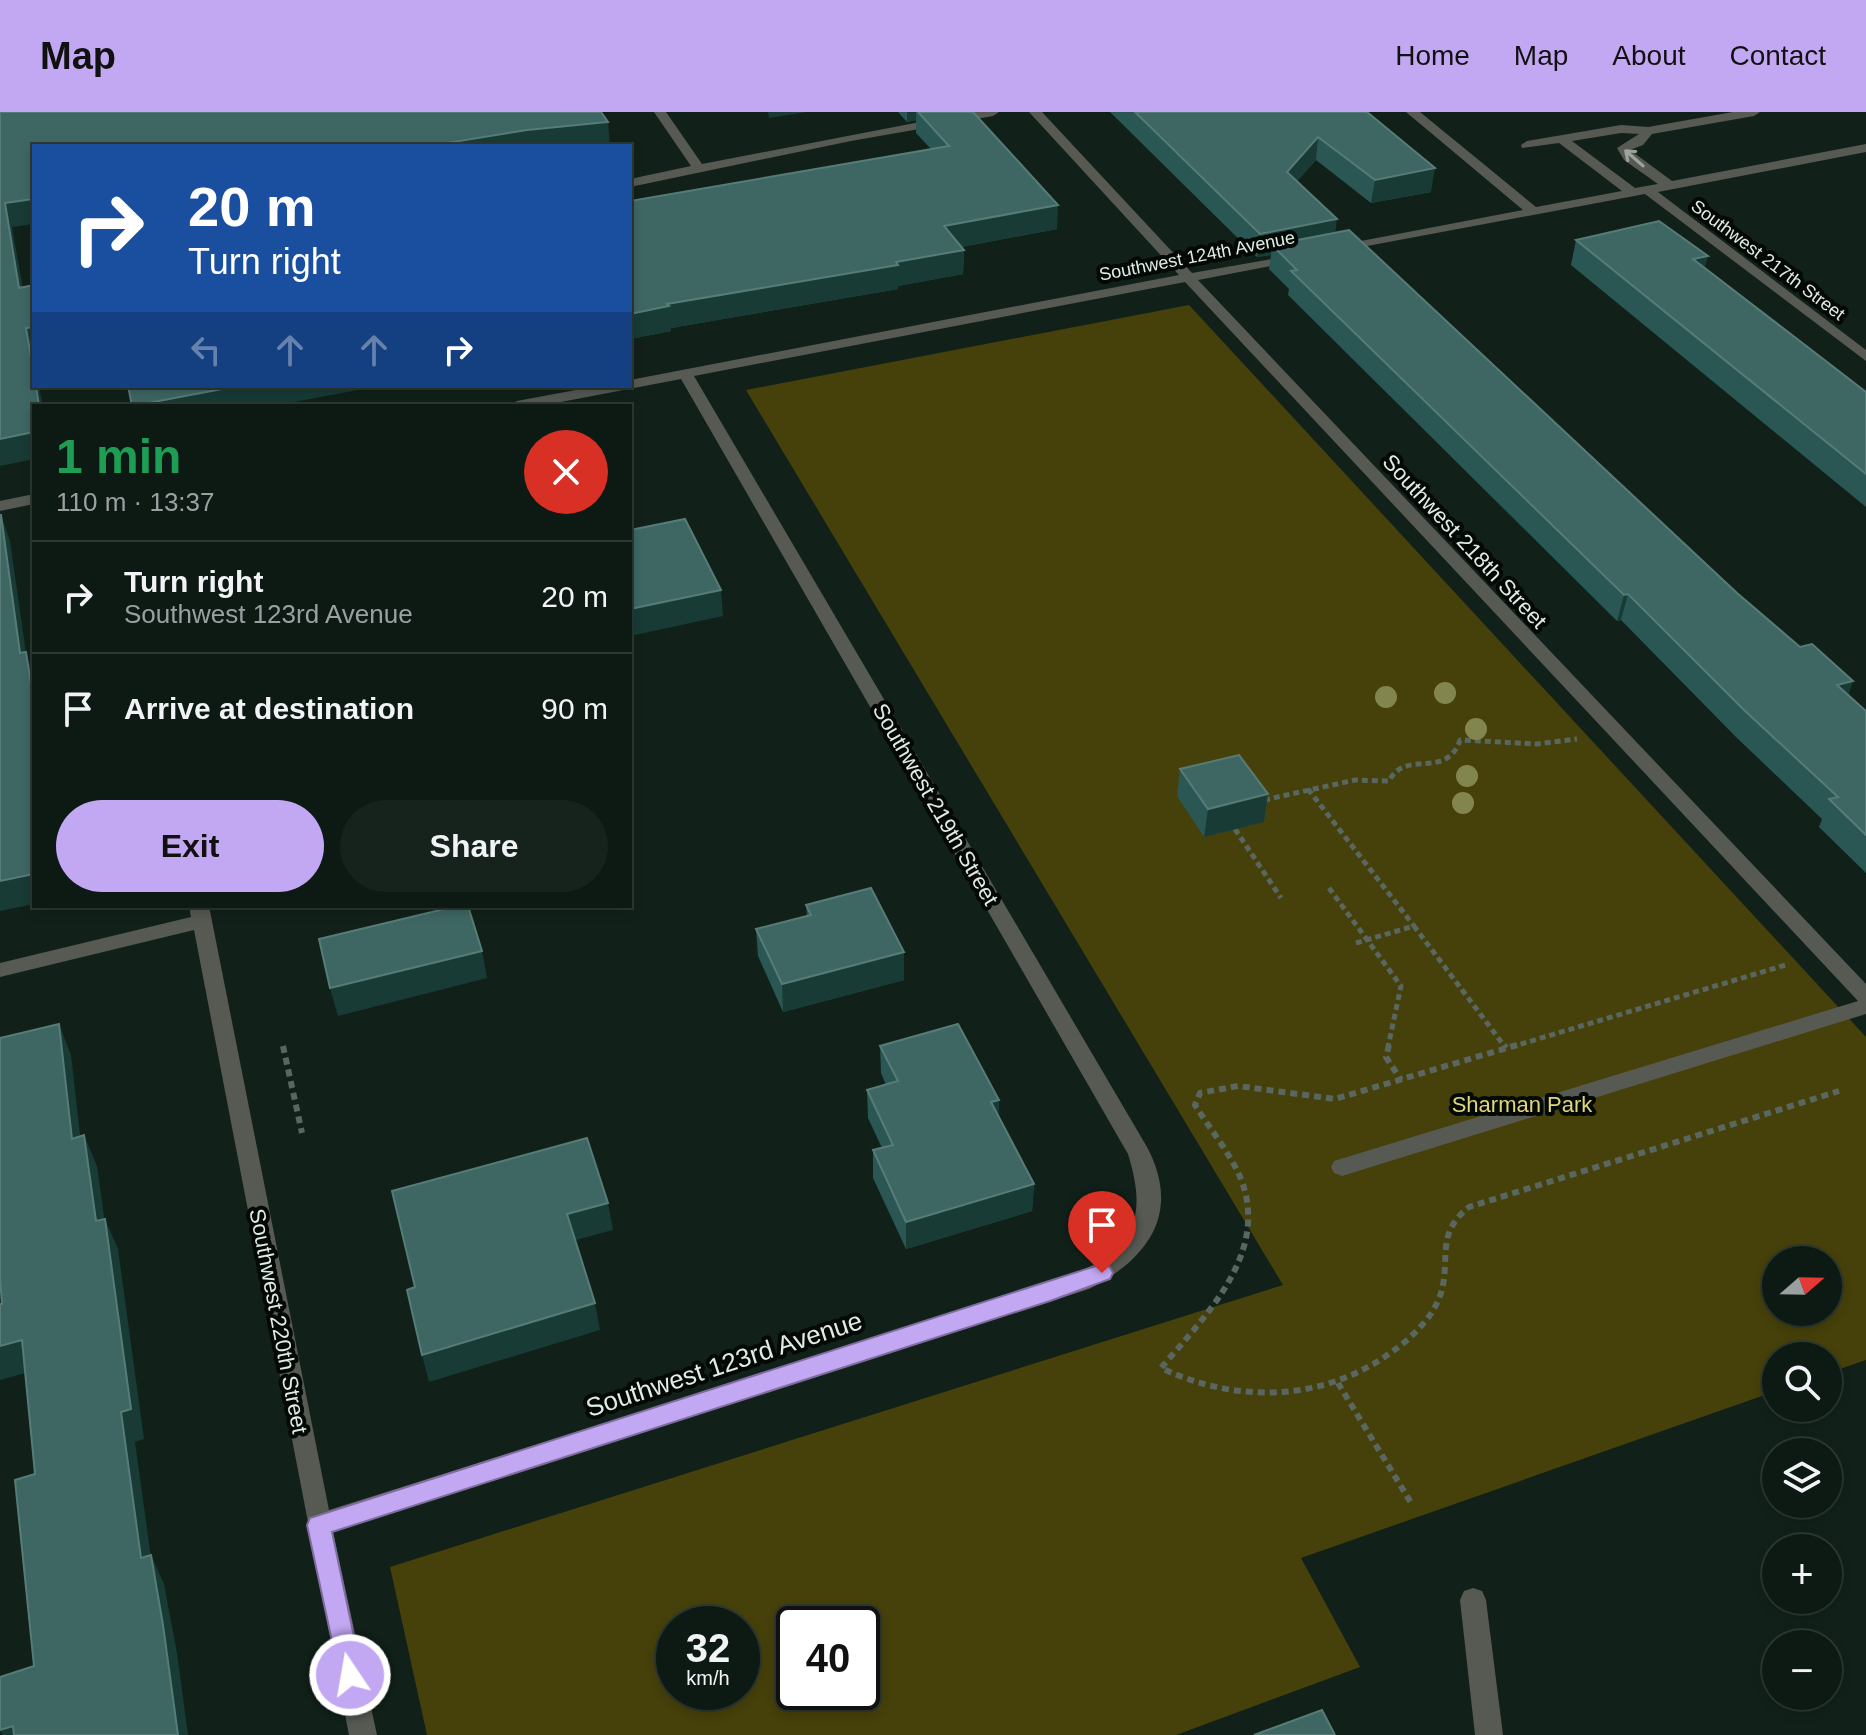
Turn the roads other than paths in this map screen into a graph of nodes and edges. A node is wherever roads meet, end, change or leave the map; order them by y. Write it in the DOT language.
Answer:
graph roads {
  1 [pos="660,112"];
  2 [pos="993,112"];
  3 [pos="1035,112"];
  4 [pos="1412,112"];
  5 [pos="1754,112"];
  6 [pos="1648,131"];
  7 [pos="1561,139"];
  8 [pos="1527,145"];
  9 [pos="1866,148"];
  10 [pos="700,170"];
  11 [pos="632,183"];
  12 [pos="1671,187"];
  13 [pos="1641,192"];
  14 [pos="1535,213"];
  15 [pos="1188,278"];
  16 [pos="1866,357"];
  17 [pos="685,373"];
  18 [pos="632,384"];
  19 [pos="610,388"];
  20 [pos="527,404"];
  21 [pos="32,499"];
  22 [pos="0,506"];
  23 [pos="201,914"];
  24 [pos="0,970"];
  25 [pos="1866,997"];
  26 [pos="1866,1006"];
  27 [pos="1342,1167"];
  28 [pos="1139,1244"];
  29 [pos="319,1525"];
  30 [pos="1473,1600"];
  31 [pos="363,1735"];
  32 [pos="1489,1735"];
  1 -- 10 [label="street"];
  2 -- 10 [label="street"];
  3 -- 15 [label="street, Southwest 218th Street"];
  4 -- 14 [label="street"];
  5 -- 6 [label="street"];
  6 -- 7 [label="street"];
  12 -- 6 [label="street, one-way"];
  7 -- 8 [label="street"];
  7 -- 13 [label="street, Southwest 217th Street"];
  9 -- 12 [label="street, Southwest 124th Avenue"];
  10 -- 11 [label="street"];
  12 -- 13 [label="street, Southwest 124th Avenue"];
  13 -- 14 [label="street, Southwest 124th Avenue"];
  13 -- 16 [label="street, Southwest 217th Street"];
  14 -- 15 [label="street, Southwest 124th Avenue"];
  15 -- 17 [label="street, Southwest 124th Avenue"];
  15 -- 25 [label="street, Southwest 218th Street"];
  17 -- 18 [label="street, Southwest 124th Avenue"];
  17 -- 28 [label="street, Southwest 219th Street"];
  19 -- 20 [label="street"];
  21 -- 22 [label="street"];
  23 -- 24 [label="street"];
  23 -- 29 [label="street, Southwest 220th Street"];
  26 -- 27 [label="street"];
  28 -- 29 [label="street, Southwest 123rd Avenue"];
  29 -- 31 [label="street, Southwest 220th Street"];
  30 -- 32 [label="street"];
}
